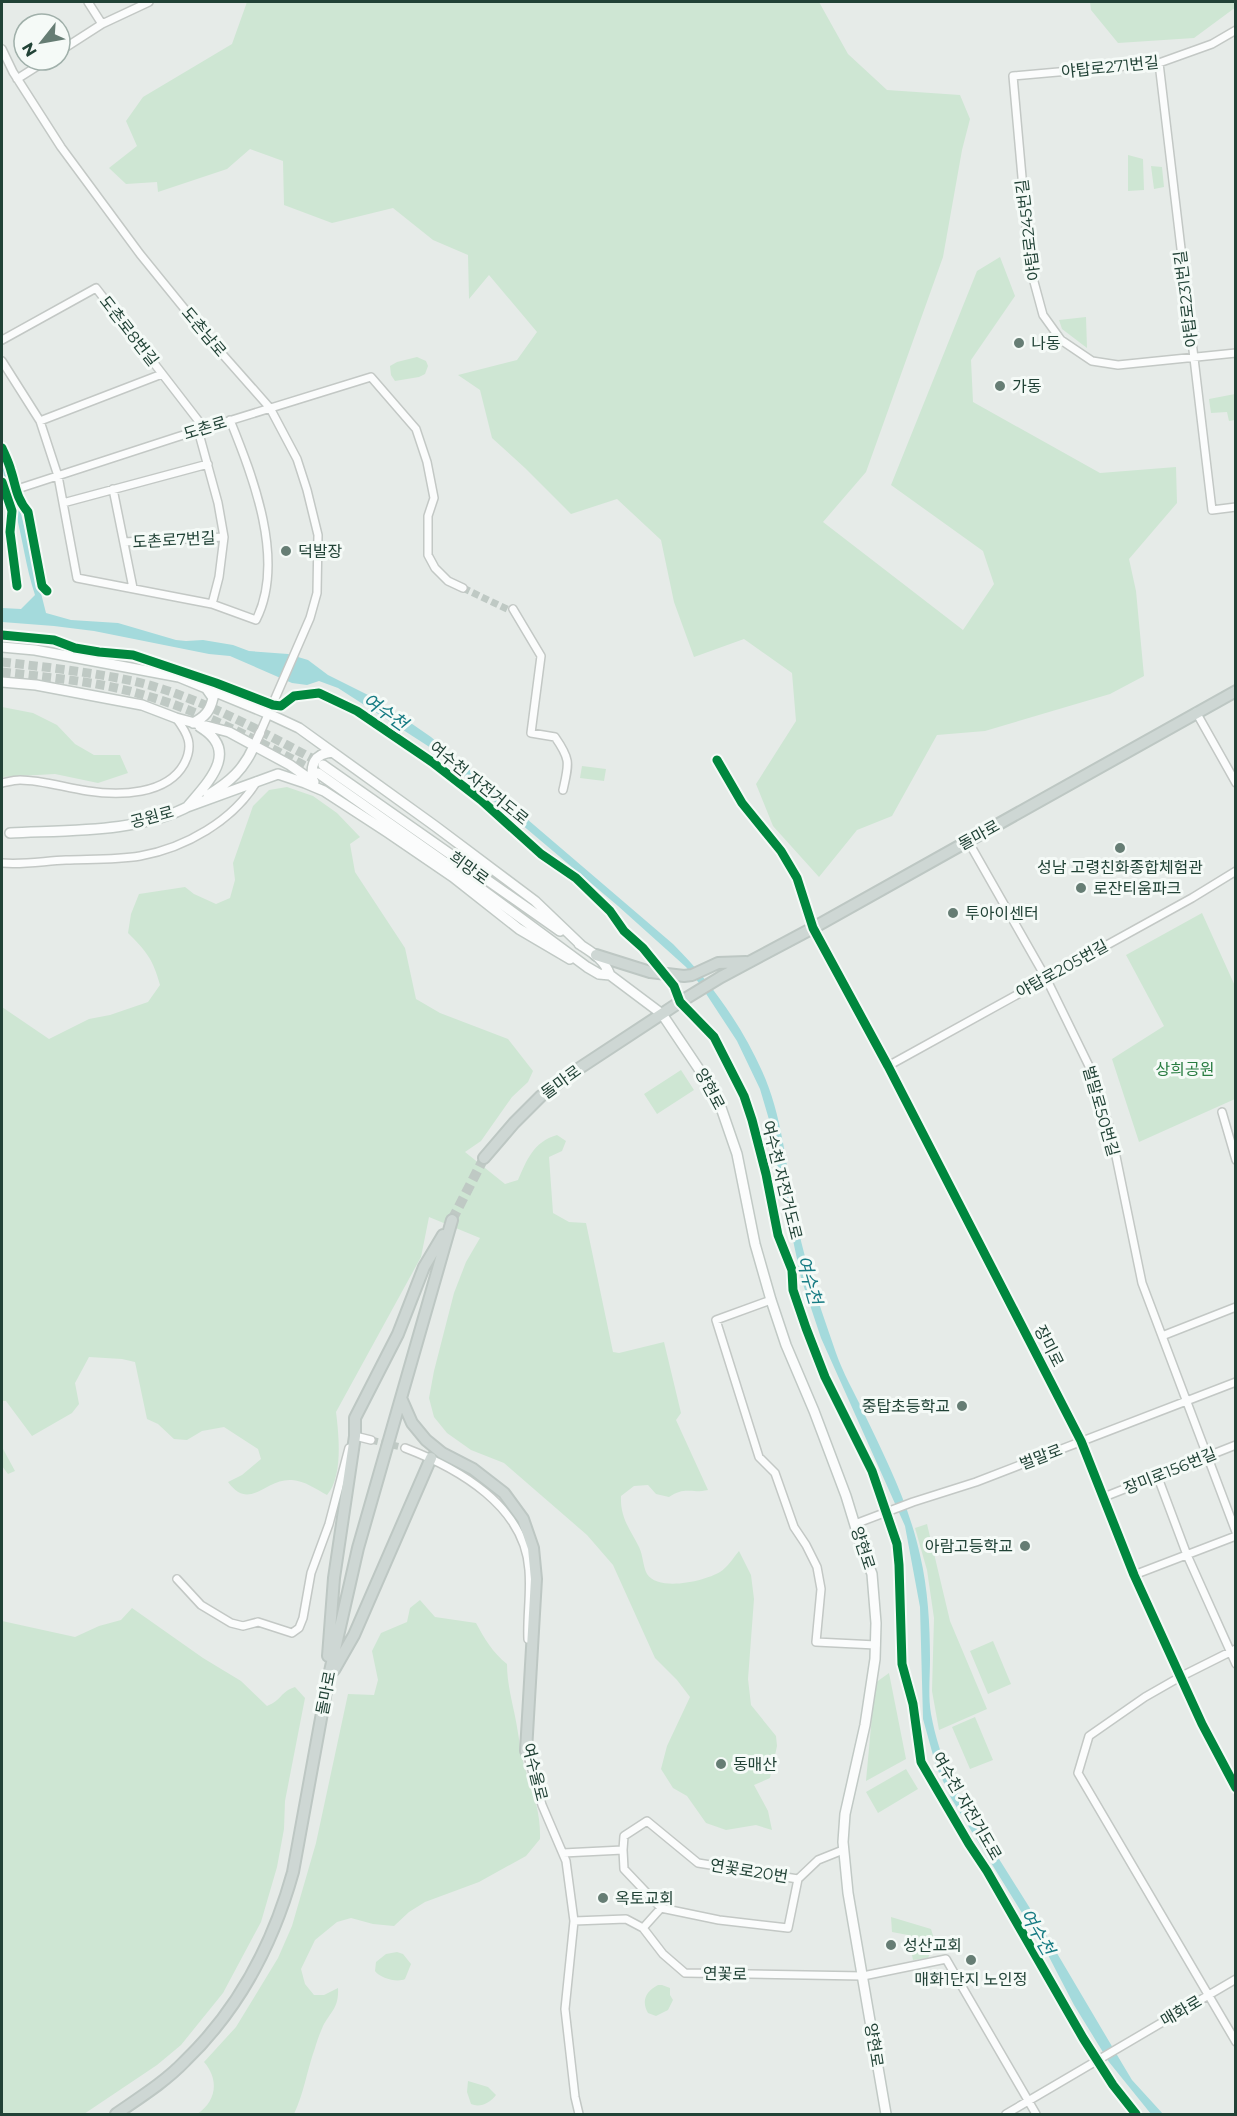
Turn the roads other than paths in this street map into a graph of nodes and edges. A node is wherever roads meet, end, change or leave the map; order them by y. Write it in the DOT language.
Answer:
graph roads {
  1 [pos="88,2"];
  2 [pos="149,2"];
  3 [pos="102,24"];
  4 [pos="1236,30"];
  5 [pos="72,43"];
  6 [pos="2,49"];
  7 [pos="1159,63"];
  8 [pos="28,72"];
  9 [pos="1013,76"];
  10 [pos="17,79"];
  11 [pos="2,340"];
  12 [pos="1236,353"];
  13 [pos="1193,358"];
  14 [pos="2,361"];
  15 [pos="162,374"];
  16 [pos="270,408"];
  17 [pos="230,420"];
  18 [pos="40,421"];
  19 [pos="201,429"];
  20 [pos="208,464"];
  21 [pos="58,476"];
  22 [pos="113,489"];
  23 [pos="2,494"];
  24 [pos="63,503"];
  25 [pos="1236,507"];
  26 [pos="224,537"];
  27 [pos="124,542"];
  28 [pos="133,588"];
  29 [pos="463,588"];
  30 [pos="212,604"];
  31 [pos="513,609"];
  32 [pos="2,647"];
  33 [pos="2,682"];
  34 [pos="206,688"];
  35 [pos="1236,691"];
  36 [pos="1196,712"];
  37 [pos="269,714"];
  38 [pos="176,718"];
  39 [pos="194,723"];
  40 [pos="260,733"];
  41 [pos="254,746"];
  42 [pos="332,752"];
  43 [pos="717,760"];
  44 [pos="318,773"];
  45 [pos="257,781"];
  46 [pos="2,783"];
  47 [pos="1236,783"];
  48 [pos="563,790"];
  49 [pos="187,807"];
  50 [pos="355,812"];
  51 [pos="10,833"];
  52 [pos="968,841"];
  53 [pos="2,863"];
  54 [pos="1236,871"];
  55 [pos="813,927"];
  56 [pos="582,946"];
  57 [pos="596,955"];
  58 [pos="750,962"];
  59 [pos="587,967"];
  60 [pos="610,975"];
  61 [pos="1047,978"];
  62 [pos="662,1014"];
  63 [pos="888,1066"];
  64 [pos="1222,1112"];
  65 [pos="484,1158"];
  66 [pos="1236,1160"];
  67 [pos="771,1300"];
  68 [pos="1236,1307"];
  69 [pos="1162,1336"];
  70 [pos="1236,1382"];
  71 [pos="401,1398"];
  72 [pos="1186,1401"];
  73 [pos="355,1436"];
  74 [pos="370,1440"];
  75 [pos="1081,1441"];
  76 [pos="1236,1445"];
  77 [pos="405,1448"];
  78 [pos="1206,1456"];
  79 [pos="431,1458"];
  80 [pos="1156,1475"];
  81 [pos="1104,1497"];
  82 [pos="855,1524"];
  83 [pos="1236,1534"];
  84 [pos="1187,1555"];
  85 [pos="1134,1575"];
  86 [pos="177,1579"];
  87 [pos="876,1646"];
  88 [pos="1233,1651"];
  89 [pos="1236,1664"];
  90 [pos="1180,1677"];
  91 [pos="328,1680"];
  92 [pos="526,1751"];
  93 [pos="1232,1773"];
  94 [pos="1236,1788"];
  95 [pos="623,1850"];
  96 [pos="843,1850"];
  97 [pos="563,1853"];
  98 [pos="798,1879"];
  99 [pos="661,1908"];
  100 [pos="574,1921"];
  101 [pos="643,1928"];
  102 [pos="863,1976"];
  103 [pos="1236,1979"];
  104 [pos="1208,1996"];
  105 [pos="1236,2042"];
  106 [pos="1028,2102"];
  107 [pos="116,2115"];
  108 [pos="579,2115"];
  109 [pos="886,2115"];
  110 [pos="1006,2115"];
  111 [pos="1036,2115"];
  1 -- 3 [label="street"];
  2 -- 3 [label="street"];
  3 -- 5 [label="street"];
  4 -- 7 [label="street, 야탑로271번길"];
  6 -- 10 [label="street, 도촌남로"];
  7 -- 9 [label="street, 야탑로271번길"];
  7 -- 13 [label="street, 야탑로231번길"];
  8 -- 10 [label="street"];
  9 -- 13 [label="street, 야탑로245번길"];
  10 -- 16 [label="street, 도촌남로"];
  11 -- 15 [label="street, 도촌로8번길"];
  12 -- 13 [label="street, 야탑로245번길"];
  13 -- 25 [label="street, 야탑로231번길"];
  14 -- 18 [label="street"];
  15 -- 18 [label="street, 도촌로8번길"];
  15 -- 19 [label="street, 도촌로8번길"];
  16 -- 17 [label="street, 도촌로"];
  16 -- 29 [label="street, 도촌로"];
  16 -- 37 [label="street, 도촌남로"];
  17 -- 19 [label="street, 도촌로"];
  17 -- 30 [label="street"];
  18 -- 21 [label="street"];
  19 -- 20 [label="street, 도촌로7번길"];
  19 -- 21 [label="street, 도촌로"];
  20 -- 22 [label="street"];
  20 -- 26 [label="street, 도촌로7번길"];
  21 -- 23 [label="street, 도촌로"];
  21 -- 24 [label="street"];
  22 -- 24 [label="street"];
  22 -- 27 [label="street, 도촌로7번길"];
  24 -- 28 [label="street"];
  26 -- 27 [label="street, 도촌로7번길"];
  26 -- 30 [label="street, 도촌로7번길"];
  27 -- 28 [label="street, 도촌로7번길"];
  28 -- 30 [label="street"];
  31 -- 48 [label="street"];
  32 -- 34 [label="main road"];
  33 -- 38 [label="main road"];
  34 -- 37 [label="main road"];
  34 -- 39 [label="main road"];
  35 -- 36 [label="main road, 돌마로"];
  36 -- 47 [label="street"];
  36 -- 52 [label="main road, 돌마로"];
  37 -- 40 [label="street"];
  37 -- 42 [label="main road"];
  38 -- 39 [label="main road"];
  38 -- 46 [label="street"];
  38 -- 49 [label="main road"];
  39 -- 41 [label="main road"];
  40 -- 41 [label="street, 공원로"];
  41 -- 44 [label="main road"];
  41 -- 49 [label="main road, 공원로"];
  42 -- 44 [label="main road"];
  42 -- 56 [label="main road"];
  43 -- 55 [label="street"];
  44 -- 50 [label="main road"];
  44 -- 56 [label="main road, 희망로"];
  44 -- 59 [label="main road, 희망로"];
  45 -- 49 [label="main road"];
  45 -- 50 [label="main road"];
  45 -- 53 [label="street"];
  49 -- 51 [label="main road, 공원로"];
  50 -- 59 [label="main road"];
  52 -- 55 [label="main road, 돌마로"];
  52 -- 61 [label="street, 벌말로50번길"];
  54 -- 61 [label="street, 야탑로205번길"];
  55 -- 58 [label="main road, 돌마로"];
  55 -- 63 [label="street, 장미로"];
  56 -- 57 [label="main road, 희망로"];
  57 -- 58 [label="main road"];
  57 -- 60 [label="main road, 희망로"];
  58 -- 62 [label="main road, 돌마로"];
  59 -- 60 [label="main road, 희망로"];
  60 -- 62 [label="main road, 희망로"];
  61 -- 63 [label="street, 야탑로205번길"];
  61 -- 69 [label="street, 벌말로50번길"];
  62 -- 65 [label="main road, 돌마로"];
  62 -- 67 [label="main road, 양현로"];
  63 -- 75 [label="street, 장미로"];
  64 -- 66 [label="street"];
  67 -- 82 [label="main road, 양현로"];
  67 -- 87 [label="street"];
  68 -- 69 [label="street"];
  69 -- 72 [label="street, 벌말로50번길"];
  70 -- 72 [label="street, 벌말로"];
  71 -- 73 [label="main road, 돌마로"];
  71 -- 91 [label="main road, 돌마로"];
  71 -- 92 [label="main road"];
  72 -- 75 [label="street, 벌말로"];
  72 -- 78 [label="street, 벌말로50번길"];
  73 -- 74 [label="street"];
  73 -- 86 [label="street"];
  73 -- 91 [label="main road"];
  75 -- 81 [label="street, 장미로"];
  75 -- 82 [label="street, 벌말로"];
  76 -- 78 [label="street, 장미로156번길"];
  77 -- 79 [label="street, 여수울로"];
  78 -- 80 [label="street, 장미로156번길"];
  78 -- 83 [label="street, 벌말로50번길"];
  79 -- 91 [label="main road"];
  79 -- 92 [label="street, 여수울로"];
  80 -- 81 [label="street, 장미로156번길"];
  80 -- 84 [label="street"];
  81 -- 85 [label="street, 장미로"];
  82 -- 87 [label="main road, 양현로"];
  83 -- 84 [label="street"];
  84 -- 85 [label="street"];
  84 -- 88 [label="street"];
  85 -- 90 [label="street, 장미로"];
  87 -- 96 [label="main road, 양현로"];
  88 -- 89 [label="street"];
  88 -- 90 [label="street"];
  90 -- 93 [label="street, 장미로"];
  90 -- 104 [label="street"];
  91 -- 107 [label="main road, 돌마로"];
  92 -- 97 [label="street, 여수울로"];
  93 -- 94 [label="street, 장미로"];
  95 -- 97 [label="street"];
  95 -- 98 [label="street, 연꽃로20번"];
  95 -- 99 [label="street"];
  96 -- 98 [label="street"];
  96 -- 102 [label="main road, 양현로"];
  97 -- 100 [label="street, 여수울로"];
  98 -- 99 [label="street, 연꽃로20번"];
  99 -- 101 [label="street"];
  100 -- 101 [label="street"];
  100 -- 108 [label="street, 여수울로"];
  101 -- 102 [label="street, 연꽃로"];
  102 -- 106 [label="street, 연꽃로"];
  102 -- 109 [label="main road, 양현로"];
  103 -- 104 [label="street, 매화로"];
  104 -- 105 [label="street"];
  104 -- 106 [label="street, 매화로"];
  106 -- 110 [label="street"];
  106 -- 111 [label="street"];
}
